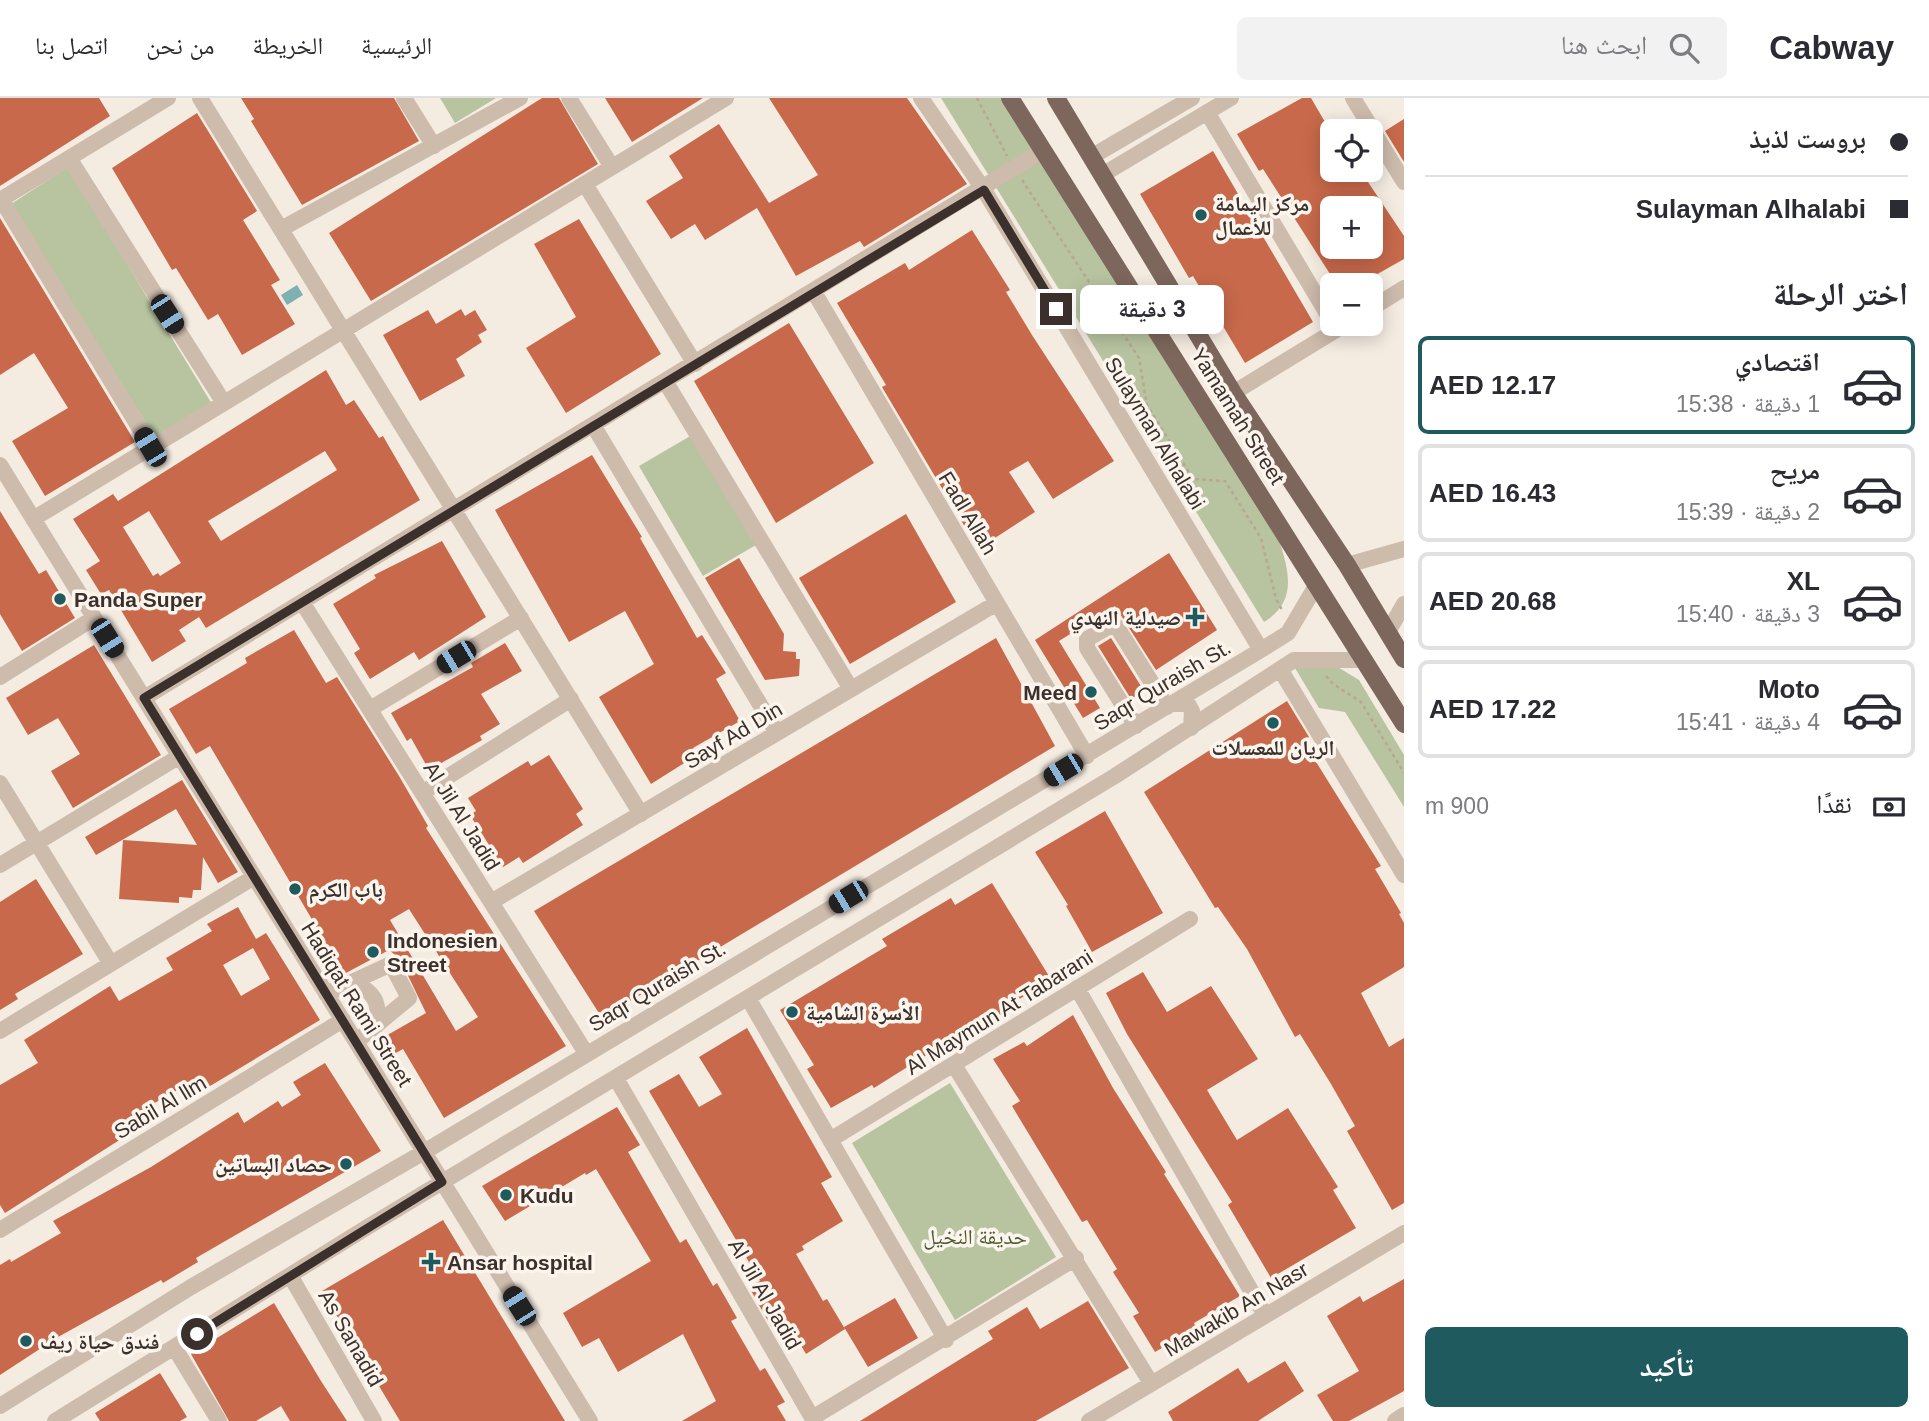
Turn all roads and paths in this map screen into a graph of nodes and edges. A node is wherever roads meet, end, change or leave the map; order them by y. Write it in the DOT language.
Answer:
graph roads {
  1 [pos="168,98"];
  2 [pos="200,98"];
  3 [pos="404,98"];
  4 [pos="520,98"];
  5 [pos="569,98"];
  6 [pos="726,98"];
  7 [pos="921,98"];
  8 [pos="977,98"];
  9 [pos="1010,98"];
  10 [pos="1056,98"];
  11 [pos="1192,98"];
  12 [pos="1231,98"];
  13 [pos="1353,98"];
  14 [pos="1207,112"];
  15 [pos="434,146"];
  16 [pos="1042,151"];
  17 [pos="1007,156"];
  18 [pos="1091,156"];
  19 [pos="69,158"];
  20 [pos="612,167"];
  21 [pos="1102,175"];
  22 [pos="1404,182"];
  23 [pos="585,184"];
  24 [pos="1025,185"];
  25 [pos="984,190"];
  26 [pos="0,200"];
  27 [pos="281,229"];
  28 [pos="1404,288"];
  29 [pos="814,292"];
  30 [pos="1320,297"];
  31 [pos="1383,301"];
  32 [pos="1181,306"];
  33 [pos="1152,324"];
  34 [pos="343,330"];
  35 [pos="1320,336"];
  36 [pos="695,364"];
  37 [pos="665,381"];
  38 [pos="1233,393"];
  39 [pos="224,403"];
  40 [pos="593,425"];
  41 [pos="150,447"];
  42 [pos="0,465"];
  43 [pos="454,509"];
  44 [pos="33,519"];
  45 [pos="1404,549"];
  46 [pos="1346,565"];
  47 [pos="1317,584"];
  48 [pos="1276,598"];
  49 [pos="302,602"];
  50 [pos="997,603"];
  51 [pos="1404,604"];
  52 [pos="94,618"];
  53 [pos="520,618"];
  54 [pos="1388,632"];
  55 [pos="1261,650"];
  56 [pos="1404,659"];
  57 [pos="1365,660"];
  58 [pos="1280,669"];
  59 [pos="1324,673"];
  60 [pos="0,677"];
  61 [pos="1202,686"];
  62 [pos="850,689"];
  63 [pos="144,698"];
  64 [pos="570,699"];
  65 [pos="1170,705"];
  66 [pos="1221,708"];
  67 [pos="370,709"];
  68 [pos="1404,724"];
  69 [pos="1136,726"];
  70 [pos="1191,728"];
  71 [pos="777,733"];
  72 [pos="180,756"];
  73 [pos="1087,756"];
  74 [pos="1404,773"];
  75 [pos="0,783"];
  76 [pos="422,793"];
  77 [pos="641,814"];
  78 [pos="36,844"];
  79 [pos="0,865"];
  80 [pos="1404,875"];
  81 [pos="254,877"];
  82 [pos="491,902"];
  83 [pos="1190,919"];
  84 [pos="111,964"];
  85 [pos="353,982"];
  86 [pos="1077,988"];
  87 [pos="326,994"];
  88 [pos="748,999"];
  89 [pos="342,1020"];
  90 [pos="377,1025"];
  91 [pos="0,1031"];
  92 [pos="356,1042"];
  93 [pos="586,1053"];
  94 [pos="954,1065"];
  95 [pos="617,1080"];
  96 [pos="830,1139"];
  97 [pos="424,1152"];
  98 [pos="442,1182"];
  99 [pos="0,1230"];
  100 [pos="1404,1233"];
  101 [pos="1076,1258"];
  102 [pos="291,1277"];
  103 [pos="1265,1315"];
  104 [pos="946,1340"];
  105 [pos="174,1348"];
  106 [pos="1151,1383"];
  107 [pos="0,1406"];
  108 [pos="1404,1415"];
  109 [pos="813,1420"];
  110 [pos="55,1421"];
  111 [pos="219,1421"];
  112 [pos="374,1421"];
  113 [pos="590,1421"];
  114 [pos="1089,1421"];
  115 [pos="1396,1421"];
  1 -- 19 [label="street"];
  2 -- 27 [label="street"];
  3 -- 15 [label="street"];
  4 -- 15 [label="street"];
  5 -- 20 [label="street"];
  6 -- 20 [label="street"];
  7 -- 25 [label="street, Sulayman Alhalabi"];
  8 -- 17 [label="path"];
  9 -- 16 [label="main road, Yamamah Street"];
  10 -- 18 [label="main road, Yamamah Street"];
  11 -- 18 [label="street"];
  12 -- 14 [label="street"];
  13 -- 22 [label="street"];
  14 -- 21 [label="street"];
  14 -- 30 [label="street"];
  15 -- 27 [label="street"];
  16 -- 25 [label="street"];
  16 -- 33 [label="main road, Yamamah Street"];
  18 -- 21 [label="main road, Yamamah Street"];
  19 -- 26 [label="street"];
  19 -- 39 [label="street"];
  20 -- 23 [label="street"];
  21 -- 32 [label="main road, Yamamah Street"];
  23 -- 34 [label="street"];
  23 -- 36 [label="street"];
  24 -- 48 [label="path"];
  25 -- 29 [label="street"];
  25 -- 55 [label="street, Sulayman Alhalabi"];
  26 -- 41 [label="street"];
  27 -- 34 [label="street"];
  28 -- 31 [label="street"];
  29 -- 36 [label="street"];
  29 -- 50 [label="street, Fadl Allah"];
  32 -- 33 [label="main road"];
  32 -- 38 [label="main road, Yamamah Street"];
  33 -- 47 [label="main road, Yamamah Street"];
  34 -- 39 [label="street"];
  34 -- 43 [label="street"];
  35 -- 38 [label="street"];
  36 -- 37 [label="street"];
  37 -- 40 [label="street"];
  37 -- 62 [label="street"];
  38 -- 46 [label="main road, Yamamah Street"];
  39 -- 41 [label="street"];
  40 -- 43 [label="street"];
  40 -- 71 [label="street"];
  41 -- 44 [label="street"];
  42 -- 44 [label="street, Hadiqat Rami Street"];
  43 -- 49 [label="street"];
  43 -- 53 [label="street"];
  44 -- 52 [label="street, Hadiqat Rami Street"];
  45 -- 46 [label="street"];
  46 -- 54 [label="main road, Yamamah Street"];
  47 -- 55 [label="street, Saqr Quraish St."];
  47 -- 57 [label="main road, Yamamah Street"];
  49 -- 63 [label="street"];
  49 -- 67 [label="street, Al Jil Al Jadid"];
  50 -- 62 [label="street, Sayf Ad Din"];
  50 -- 73 [label="street, Fadl Allah"];
  51 -- 54 [label="street"];
  52 -- 60 [label="street"];
  52 -- 63 [label="street, Hadiqat Rami Street"];
  53 -- 64 [label="street"];
  53 -- 67 [label="street"];
  54 -- 56 [label="main road, Yamamah Street"];
  55 -- 61 [label="street, Saqr Quraish St."];
  57 -- 58 [label="street"];
  57 -- 68 [label="main road, Yamamah Street"];
  58 -- 66 [label="street"];
  58 -- 80 [label="street"];
  59 -- 74 [label="path"];
  61 -- 65 [label="street, Saqr Quraish St."];
  61 -- 66 [label="street"];
  62 -- 71 [label="street, Sayf Ad Din"];
  63 -- 72 [label="street, Hadiqat Rami Street"];
  64 -- 76 [label="street"];
  64 -- 77 [label="street"];
  65 -- 69 [label="street, Saqr Quraish St."];
  65 -- 69 [label="street"];
  65 -- 70 [label="street"];
  66 -- 70 [label="street"];
  67 -- 76 [label="street, Al Jil Al Jadid"];
  69 -- 73 [label="street, Saqr Quraish St."];
  70 -- 88 [label="street"];
  71 -- 77 [label="street, Sayf Ad Din"];
  72 -- 78 [label="street"];
  72 -- 81 [label="street, Hadiqat Rami Street"];
  73 -- 93 [label="street, Saqr Quraish St."];
  75 -- 78 [label="street"];
  76 -- 82 [label="street, Al Jil Al Jadid"];
  77 -- 82 [label="street, Sayf Ad Din"];
  78 -- 79 [label="street"];
  78 -- 84 [label="street"];
  81 -- 84 [label="street"];
  81 -- 87 [label="street, Hadiqat Rami Street"];
  82 -- 93 [label="street, Al Jil Al Jadid"];
  83 -- 86 [label="street, Al Maymun At Tabarani"];
  84 -- 91 [label="street"];
  85 -- 87 [label="street"];
  85 -- 90 [label="street"];
  85 -- 90 [label="street"];
  86 -- 94 [label="street, Al Maymun At Tabarani"];
  86 -- 103 [label="street"];
  87 -- 89 [label="street, Hadiqat Rami Street"];
  88 -- 95 [label="street"];
  88 -- 96 [label="street"];
  89 -- 92 [label="street, Hadiqat Rami Street"];
  89 -- 99 [label="street, Sabil Al llm"];
  90 -- 92 [label="street"];
  92 -- 97 [label="street, Hadiqat Rami Street"];
  93 -- 97 [label="street, Saqr Quraish St."];
  94 -- 96 [label="street, Al Maymun At Tabarani"];
  94 -- 101 [label="street"];
  95 -- 98 [label="street"];
  95 -- 109 [label="street, Al Jil Al Jadid"];
  96 -- 104 [label="street"];
  97 -- 98 [label="street, Hadiqat Rami Street"];
  97 -- 107 [label="street, Saqr Quraish St."];
  98 -- 102 [label="street"];
  98 -- 113 [label="street, Hadiqat Rami Street"];
  100 -- 103 [label="street, Mawakib An Nasr"];
  101 -- 104 [label="street"];
  101 -- 106 [label="street"];
  102 -- 105 [label="street"];
  102 -- 112 [label="street, As Sanadid"];
  103 -- 106 [label="street, Mawakib An Nasr"];
  104 -- 109 [label="street"];
  105 -- 110 [label="street"];
  105 -- 111 [label="street"];
  106 -- 114 [label="street, Mawakib An Nasr"];
  108 -- 115 [label="street"];
}
